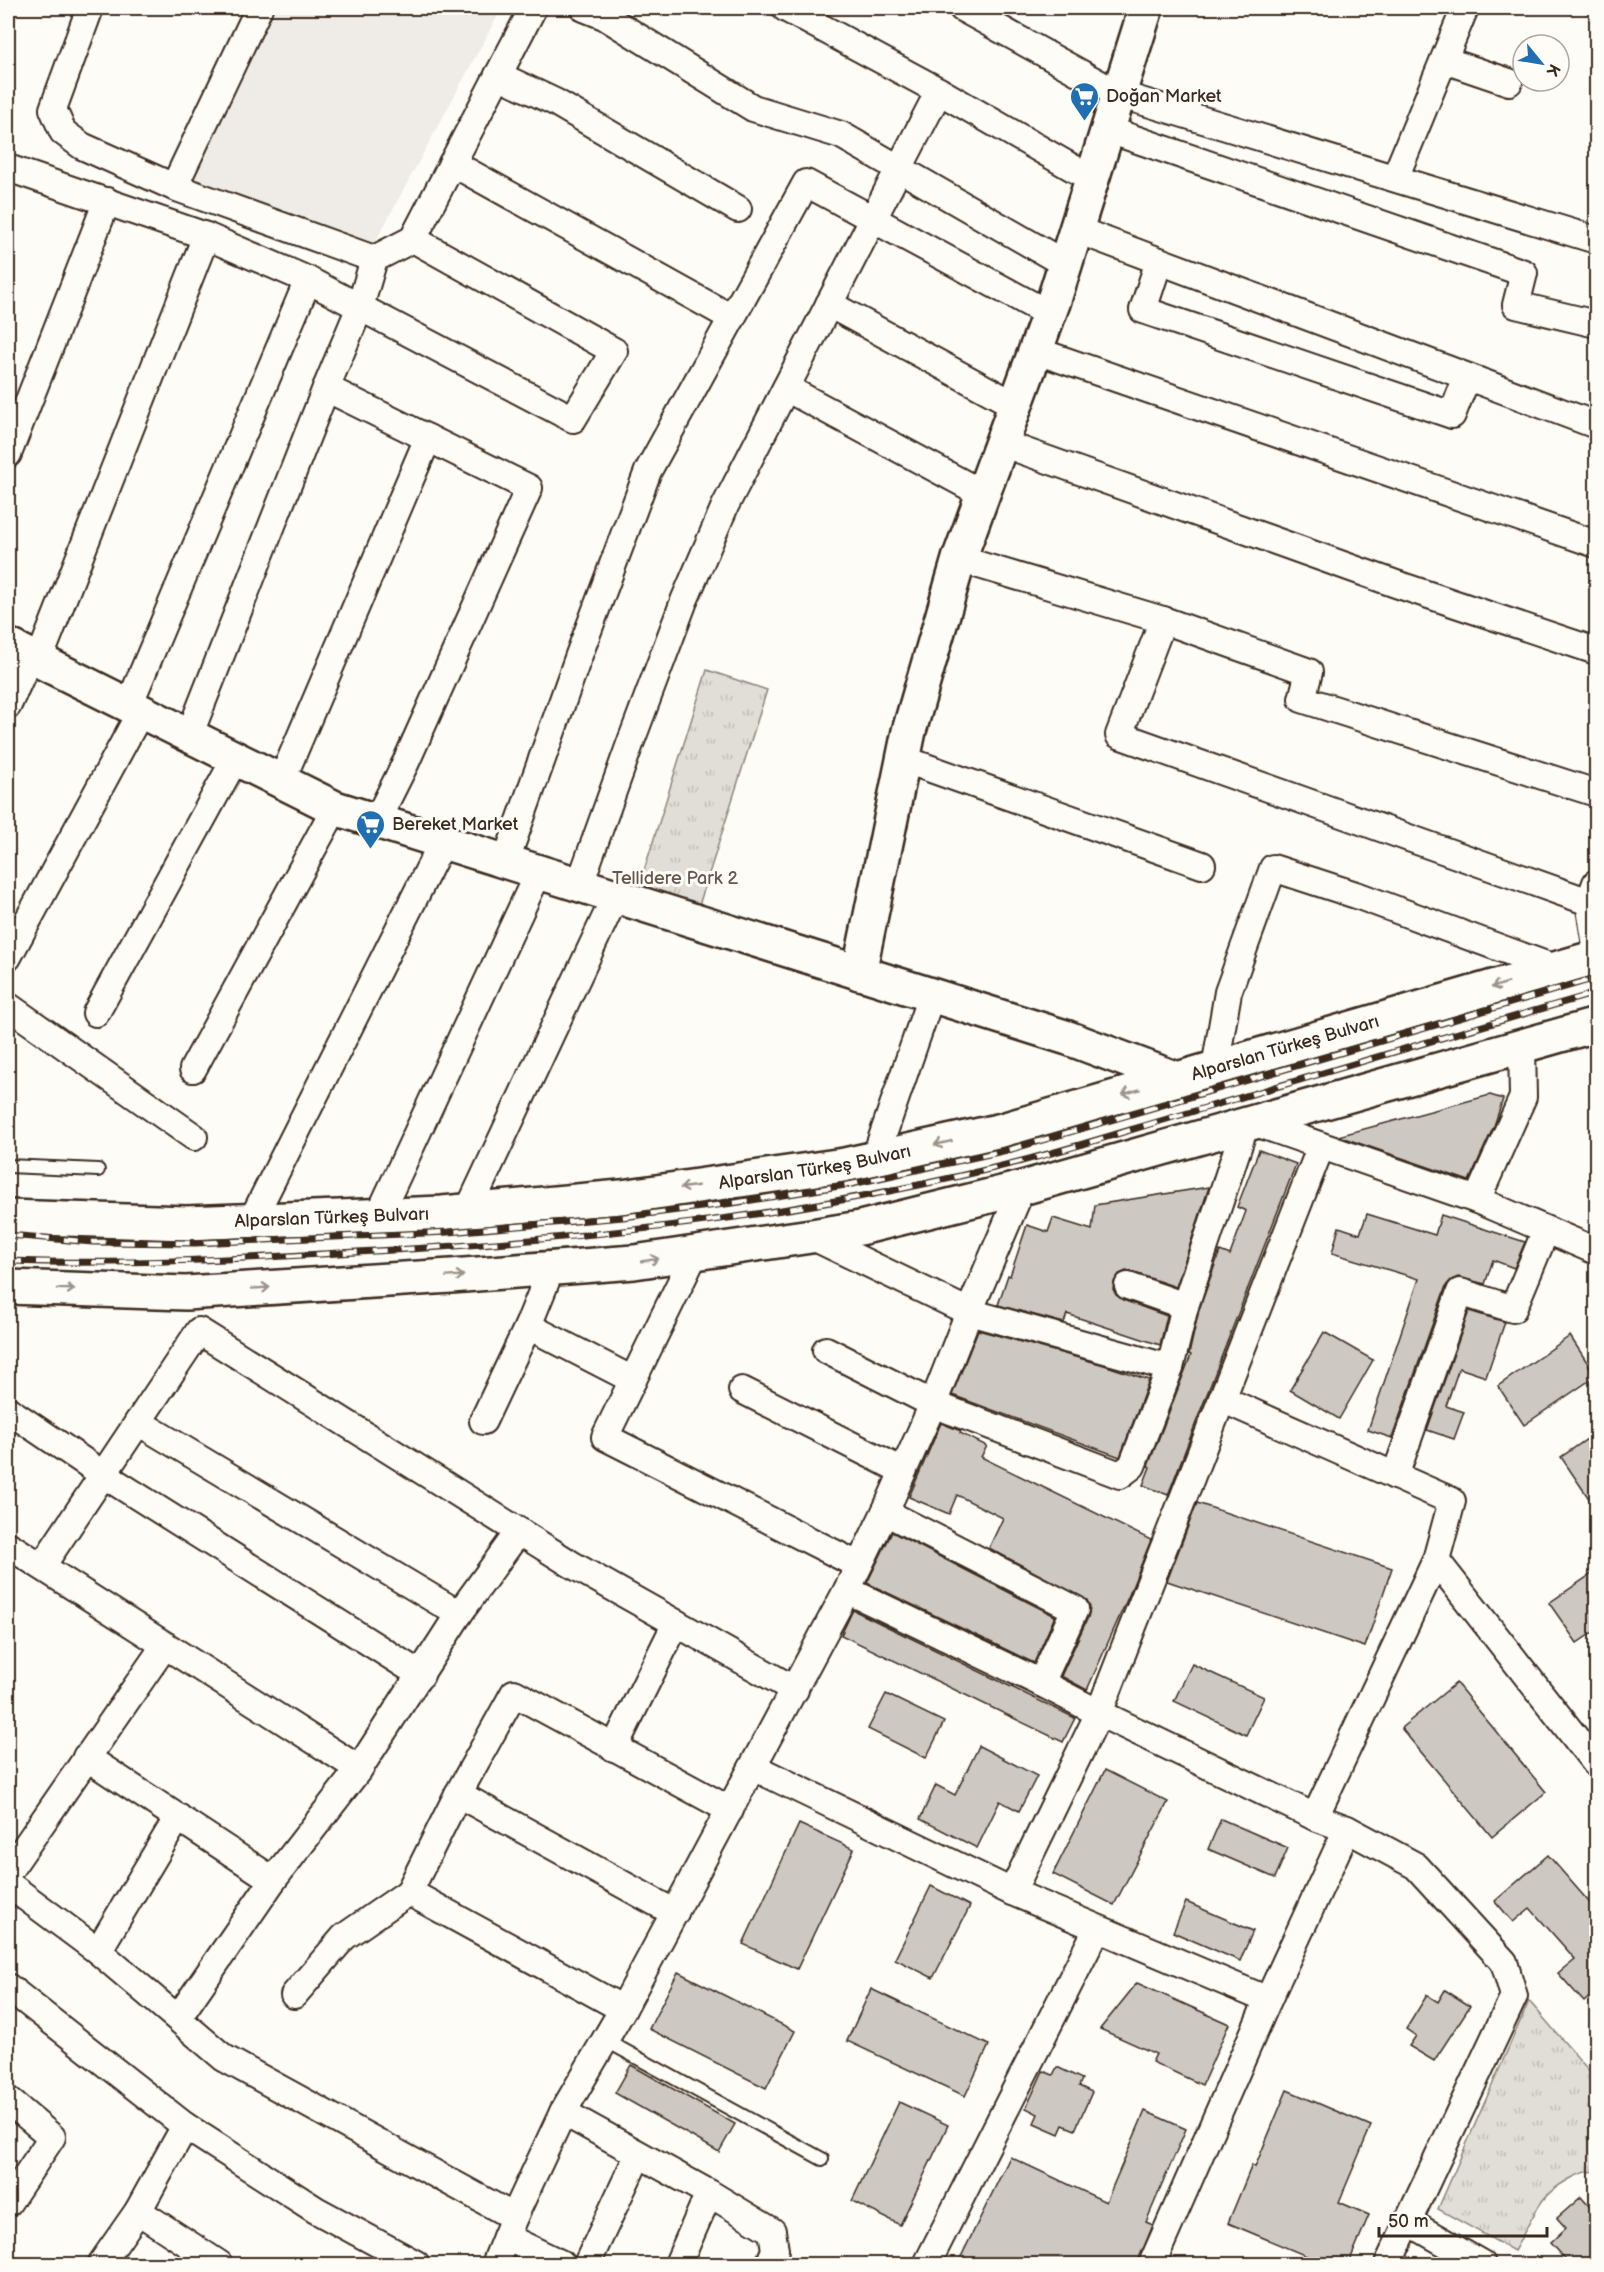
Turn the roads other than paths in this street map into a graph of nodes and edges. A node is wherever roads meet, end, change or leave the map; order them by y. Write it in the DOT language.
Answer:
graph roads {
  1 [pos="90,8"];
  2 [pos="259,8"];
  3 [pos="533,8"];
  4 [pos="584,8"];
  5 [pos="785,8"];
  6 [pos="962,8"];
  7 [pos="1465,8"];
  8 [pos="1143,9"];
  9 [pos="1444,60"];
  10 [pos="498,75"];
  11 [pos="1509,82"];
  12 [pos="939,91"];
  13 [pos="1118,94"];
  14 [pos="1106,129"];
  15 [pos="452,163"];
  16 [pos="898,169"];
  17 [pos="10,175"];
  18 [pos="1395,178"];
  19 [pos="1092,179"];
  20 [pos="174,186"];
  21 [pos="107,201"];
  22 [pos="738,209"];
  23 [pos="872,219"];
  24 [pos="1077,230"];
  25 [pos="206,236"];
  26 [pos="412,239"];
  27 [pos="1596,240"];
  28 [pos="374,259"];
  29 [pos="1159,261"];
  30 [pos="1065,264"];
  31 [pos="308,280"];
  32 [pos="829,304"];
  33 [pos="360,307"];
  34 [pos="1048,314"];
  35 [pos="732,318"];
  36 [pos="1596,324"];
  37 [pos="1034,350"];
  38 [pos="1467,377"];
  39 [pos="327,388"];
  40 [pos="786,388"];
  41 [pos="1015,405"];
  42 [pos="1596,425"];
  43 [pos="428,438"];
  44 [pos="1002,442"];
  45 [pos="8,454"];
  46 [pos="983,494"];
  47 [pos="1596,544"];
  48 [pos="959,559"];
  49 [pos="1162,620"];
  50 [pos="1596,651"];
  51 [pos="26,654"];
  52 [pos="8,705"];
  53 [pos="135,708"];
  54 [pos="189,736"];
  55 [pos="236,759"];
  56 [pos="903,759"];
  57 [pos="281,782"];
  58 [pos="1596,793"];
  59 [pos="335,808"];
  60 [pos="376,822"];
  61 [pos="442,843"];
  62 [pos="505,863"];
  63 [pos="1202,865"];
  64 [pos="538,873"];
  65 [pos="579,886"];
  66 [pos="1593,892"];
  67 [pos="615,897"];
  68 [pos="1596,945"];
  69 [pos="8,957"];
  70 [pos="1596,957"];
  71 [pos="1557,969"];
  72 [pos="859,973"];
  73 [pos="931,996"];
  74 [pos="8,1006"];
  75 [pos="96,1013"];
  76 [pos="1596,1025"];
  77 [pos="1522,1046"];
  78 [pos="1215,1068"];
  79 [pos="193,1069"];
  80 [pos="1177,1079"];
  81 [pos="1249,1124"];
  82 [pos="194,1137"];
  83 [pos="1321,1146"];
  84 [pos="875,1158"];
  85 [pos="8,1166"];
  86 [pos="98,1170"];
  87 [pos="1022,1188"];
  88 [pos="1477,1200"];
  89 [pos="468,1210"];
  90 [pos="379,1215"];
  91 [pos="8,1217"];
  92 [pos="252,1220"];
  93 [pos="1546,1230"];
  94 [pos="811,1236"];
  95 [pos="1596,1251"];
  96 [pos="695,1253"];
  97 [pos="551,1269"];
  98 [pos="1128,1286"];
  99 [pos="8,1287"];
  100 [pos="200,1292"];
  101 [pos="1185,1306"];
  102 [pos="969,1312"];
  103 [pos="528,1326"];
  104 [pos="199,1331"];
  105 [pos="826,1350"];
  106 [pos="1170,1368"];
  107 [pos="633,1380"];
  108 [pos="742,1390"];
  109 [pos="1222,1399"];
  110 [pos="933,1404"];
  111 [pos="8,1410"];
  112 [pos="483,1421"];
  113 [pos="138,1422"];
  114 [pos="903,1471"];
  115 [pos="104,1475"];
  116 [pos="1395,1476"];
  117 [pos="885,1512"];
  118 [pos="519,1531"];
  119 [pos="8,1545"];
  120 [pos="1436,1560"];
  121 [pos="858,1565"];
  122 [pos="42,1566"];
  123 [pos="847,1590"];
  124 [pos="459,1614"];
  125 [pos="676,1623"];
  126 [pos="165,1645"];
  127 [pos="421,1675"];
  128 [pos="1041,1683"];
  129 [pos="795,1690"];
  130 [pos="1099,1713"];
  131 [pos="614,1748"];
  132 [pos="86,1757"];
  133 [pos="1596,1764"];
  134 [pos="753,1767"];
  135 [pos="359,1769"];
  136 [pos="458,1794"];
  137 [pos="730,1810"];
  138 [pos="178,1817"];
  139 [pos="1315,1818"];
  140 [pos="1347,1829"];
  141 [pos="8,1872"];
  142 [pos="273,1880"];
  143 [pos="8,1884"];
  144 [pos="409,1892"];
  145 [pos="1012,1892"];
  146 [pos="675,1913"];
  147 [pos="1097,1929"];
  148 [pos="98,1951"];
  149 [pos="8,1987"];
  150 [pos="294,1995"];
  151 [pos="1268,2000"];
  152 [pos="623,2009"];
  153 [pos="178,2018"];
  154 [pos="605,2040"];
  155 [pos="8,2100"];
  156 [pos="563,2112"];
  157 [pos="185,2126"];
  158 [pos="638,2155"];
  159 [pos="822,2158"];
  160 [pos="709,2193"];
  161 [pos="8,2203"];
  162 [pos="138,2211"];
  163 [pos="1407,2221"];
  164 [pos="510,2227"];
  165 [pos="101,2265"];
  166 [pos="219,2265"];
  167 [pos="416,2265"];
  168 [pos="495,2265"];
  169 [pos="562,2265"];
  170 [pos="587,2265"];
  171 [pos="678,2265"];
  172 [pos="769,2265"];
  173 [pos="927,2265"];
  174 [pos="1152,2265"];
  175 [pos="1388,2265"];
  176 [pos="1482,2265"];
  1 -- 20 [label="street"];
  2 -- 20 [label="street"];
  3 -- 10 [label="street"];
  4 -- 16 [label="street"];
  5 -- 12 [label="street"];
  6 -- 13 [label="street"];
  7 -- 9 [label="street"];
  8 -- 13 [label="main road"];
  9 -- 11 [label="street"];
  9 -- 18 [label="street"];
  10 -- 15 [label="street"];
  10 -- 22 [label="street"];
  12 -- 16 [label="street"];
  12 -- 19 [label="street"];
  13 -- 14 [label="main road"];
  13 -- 18 [label="street"];
  14 -- 19 [label="main road"];
  14 -- 36 [label="street"];
  15 -- 26 [label="street"];
  15 -- 35 [label="street"];
  16 -- 23 [label="street"];
  16 -- 30 [label="street"];
  17 -- 21 [label="street"];
  18 -- 27 [label="street"];
  19 -- 24 [label="main road"];
  20 -- 28 [label="street"];
  21 -- 25 [label="street"];
  21 -- 45 [label="street"];
  23 -- 32 [label="street"];
  23 -- 34 [label="street"];
  23 -- 35 [label="street"];
  24 -- 29 [label="street"];
  24 -- 30 [label="main road"];
  25 -- 31 [label="street"];
  25 -- 51 [label="street"];
  26 -- 28 [label="street"];
  26 -- 33 [label="street"];
  28 -- 33 [label="street"];
  29 -- 38 [label="street"];
  29 -- 38 [label="street"];
  30 -- 34 [label="main road"];
  31 -- 33 [label="street"];
  31 -- 53 [label="street"];
  32 -- 40 [label="street"];
  32 -- 41 [label="street"];
  33 -- 39 [label="street"];
  34 -- 37 [label="main road"];
  35 -- 62 [label="street"];
  37 -- 41 [label="main road"];
  37 -- 47 [label="street"];
  38 -- 42 [label="street"];
  39 -- 43 [label="street"];
  39 -- 54 [label="street"];
  40 -- 46 [label="street"];
  40 -- 65 [label="street"];
  41 -- 44 [label="main road"];
  43 -- 57 [label="street"];
  43 -- 60 [label="street"];
  44 -- 46 [label="main road"];
  44 -- 50 [label="street"];
  46 -- 48 [label="main road"];
  48 -- 49 [label="street"];
  48 -- 56 [label="main road"];
  49 -- 58 [label="street"];
  49 -- 66 [label="street"];
  51 -- 52 [label="street"];
  51 -- 53 [label="main road"];
  53 -- 54 [label="main road"];
  53 -- 69 [label="street"];
  54 -- 55 [label="main road"];
  55 -- 57 [label="main road"];
  55 -- 75 [label="street"];
  56 -- 63 [label="street"];
  56 -- 72 [label="main road"];
  57 -- 59 [label="main road"];
  59 -- 60 [label="main road"];
  59 -- 79 [label="street"];
  60 -- 61 [label="main road"];
  61 -- 62 [label="main road"];
  61 -- 92 [label="street"];
  62 -- 64 [label="main road"];
  64 -- 65 [label="main road"];
  64 -- 90 [label="street"];
  65 -- 67 [label="main road"];
  66 -- 68 [label="street"];
  67 -- 72 [label="main road"];
  67 -- 89 [label="street"];
  70 -- 71 [label="main road, Alparslan Türkeş Bulvarı"];
  71 -- 78 [label="main road, Alparslan Türkeş Bulvarı, one-way"];
  71 -- 78 [label="street"];
  72 -- 73 [label="main road"];
  73 -- 80 [label="main road"];
  73 -- 84 [label="street"];
  74 -- 82 [label="street"];
  76 -- 77 [label="main road"];
  77 -- 81 [label="main road"];
  77 -- 88 [label="street"];
  78 -- 80 [label="main road, Alparslan Türkeş Bulvarı"];
  80 -- 84 [label="main road, Alparslan Türkeş Bulvarı, one-way"];
  81 -- 83 [label="street"];
  81 -- 87 [label="main road"];
  81 -- 101 [label="street"];
  83 -- 88 [label="street"];
  83 -- 109 [label="street"];
  84 -- 89 [label="main road, Alparslan Türkeş Bulvarı, one-way"];
  85 -- 86 [label="lane"];
  87 -- 94 [label="main road"];
  87 -- 102 [label="street"];
  88 -- 93 [label="street"];
  89 -- 90 [label="main road, Alparslan Türkeş Bulvarı"];
  90 -- 92 [label="main road, Alparslan Türkeş Bulvarı"];
  91 -- 92 [label="main road, Alparslan Türkeş Bulvarı"];
  93 -- 95 [label="street"];
  93 -- 116 [label="street"];
  94 -- 96 [label="main road"];
  94 -- 102 [label="street"];
  97 -- 96 [label="main road, one-way"];
  96 -- 107 [label="street"];
  100 -- 97 [label="main road, one-way"];
  97 -- 103 [label="street"];
  98 -- 101 [label="street"];
  99 -- 100 [label="main road, one-way"];
  100 -- 104 [label="street"];
  101 -- 106 [label="street"];
  102 -- 106 [label="street"];
  102 -- 110 [label="street"];
  103 -- 107 [label="street"];
  103 -- 112 [label="street"];
  104 -- 113 [label="street"];
  104 -- 118 [label="street"];
  105 -- 110 [label="street"];
  106 -- 110 [label="street"];
  107 -- 121 [label="street"];
  108 -- 114 [label="street"];
  109 -- 116 [label="street"];
  109 -- 130 [label="street"];
  110 -- 114 [label="street"];
  111 -- 115 [label="street"];
  113 -- 115 [label="street"];
  113 -- 124 [label="street"];
  114 -- 117 [label="street"];
  115 -- 122 [label="street"];
  115 -- 127 [label="street"];
  116 -- 120 [label="street"];
  117 -- 121 [label="street"];
  117 -- 128 [label="street"];
  118 -- 124 [label="street"];
  118 -- 125 [label="street"];
  119 -- 122 [label="street"];
  120 -- 133 [label="street"];
  120 -- 139 [label="street"];
  121 -- 123 [label="street"];
  122 -- 126 [label="street"];
  123 -- 128 [label="street"];
  123 -- 129 [label="street"];
  124 -- 127 [label="street"];
  125 -- 129 [label="street"];
  125 -- 131 [label="street"];
  126 -- 132 [label="street"];
  126 -- 135 [label="street"];
  127 -- 135 [label="street"];
  128 -- 130 [label="street"];
  129 -- 134 [label="street"];
  130 -- 139 [label="street"];
  130 -- 145 [label="street"];
  131 -- 136 [label="street"];
  131 -- 137 [label="street"];
  132 -- 138 [label="street"];
  132 -- 141 [label="street"];
  134 -- 137 [label="street"];
  134 -- 145 [label="street"];
  135 -- 142 [label="street"];
  136 -- 144 [label="street"];
  136 -- 146 [label="street"];
  137 -- 146 [label="street"];
  138 -- 142 [label="street"];
  138 -- 148 [label="street"];
  139 -- 140 [label="street"];
  140 -- 151 [label="street"];
  140 -- 163 [label="street"];
  142 -- 153 [label="street"];
  143 -- 148 [label="street"];
  144 -- 150 [label="street"];
  144 -- 152 [label="street"];
  145 -- 147 [label="street"];
  146 -- 152 [label="street"];
  147 -- 151 [label="street"];
  147 -- 173 [label="street"];
  148 -- 153 [label="street"];
  149 -- 157 [label="street"];
  151 -- 174 [label="street"];
  152 -- 154 [label="street"];
  153 -- 164 [label="street"];
  154 -- 156 [label="street"];
  154 -- 159 [label="lane"];
  155 -- 161 [label="street"];
  156 -- 158 [label="street"];
  156 -- 164 [label="street"];
  157 -- 162 [label="street"];
  157 -- 167 [label="street"];
  158 -- 160 [label="street"];
  158 -- 170 [label="street"];
  160 -- 171 [label="street"];
  160 -- 172 [label="street"];
  162 -- 165 [label="street"];
  162 -- 166 [label="street"];
  163 -- 175 [label="street"];
  163 -- 176 [label="street"];
  164 -- 168 [label="street"];
  164 -- 169 [label="street"];
}
